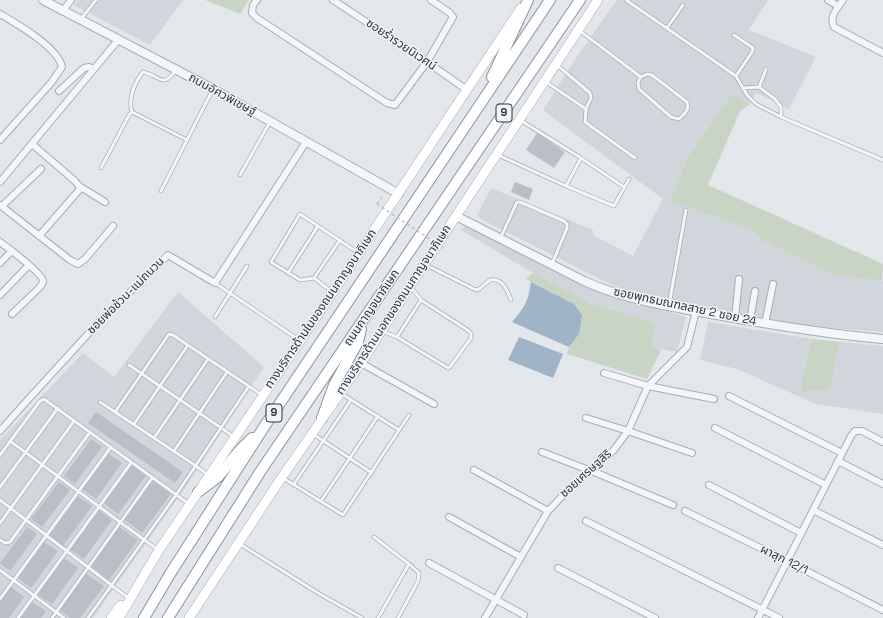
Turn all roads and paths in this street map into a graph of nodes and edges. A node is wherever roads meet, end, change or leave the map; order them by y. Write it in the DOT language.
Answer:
graph roads {
  1 [pos="71,0"];
  2 [pos="96,0"];
  3 [pos="257,0"];
  4 [pos="333,0"];
  5 [pos="431,0"];
  6 [pos="527,0"];
  7 [pos="550,0"];
  8 [pos="580,0"];
  9 [pos="598,0"];
  10 [pos="626,0"];
  11 [pos="828,0"];
  12 [pos="843,0"];
  13 [pos="49,1"];
  14 [pos="683,5"];
  15 [pos="838,6"];
  16 [pos="64,11"];
  17 [pos="0,14"];
  18 [pos="80,19"];
  19 [pos="667,28"];
  20 [pos="578,30"];
  21 [pos="734,35"];
  22 [pos="119,39"];
  23 [pos="883,53"];
  24 [pos="427,62"];
  25 [pos="556,64"];
  26 [pos="94,69"];
  27 [pos="766,69"];
  28 [pos="176,70"];
  29 [pos="736,76"];
  30 [pos="641,77"];
  31 [pos="544,81"];
  32 [pos="759,87"];
  33 [pos="743,88"];
  34 [pos="213,89"];
  35 [pos="467,90"];
  36 [pos="59,91"];
  37 [pos="478,108"];
  38 [pos="586,109"];
  39 [pos="132,112"];
  40 [pos="781,117"];
  41 [pos="519,119"];
  42 [pos="270,122"];
  43 [pos="0,140"];
  44 [pos="187,140"];
  45 [pos="306,142"];
  46 [pos="32,144"];
  47 [pos="496,154"];
  48 [pos="581,158"];
  49 [pos="635,158"];
  50 [pos="883,160"];
  51 [pos="102,168"];
  52 [pos="41,169"];
  53 [pos="240,175"];
  54 [pos="629,179"];
  55 [pos="0,182"];
  56 [pos="79,186"];
  57 [pos="566,186"];
  58 [pos="624,188"];
  59 [pos="161,191"];
  60 [pos="384,193"];
  61 [pos="399,194"];
  62 [pos="106,202"];
  63 [pos="1,205"];
  64 [pos="686,210"];
  65 [pos="456,216"];
  66 [pos="113,226"];
  67 [pos="318,226"];
  68 [pos="39,236"];
  69 [pos="500,239"];
  70 [pos="340,240"];
  71 [pos="0,242"];
  72 [pos="443,248"];
  73 [pos="12,251"];
  74 [pos="359,253"];
  75 [pos="0,263"];
  76 [pos="425,264"];
  77 [pos="29,265"];
  78 [pos="552,265"];
  79 [pos="248,266"];
  80 [pos="288,273"];
  81 [pos="314,278"];
  82 [pos="739,279"];
  83 [pos="215,283"];
  84 [pos="773,284"];
  85 [pos="410,286"];
  86 [pos="755,291"];
  87 [pos="333,292"];
  88 [pos="230,294"];
  89 [pos="0,295"];
  90 [pos="421,300"];
  91 [pos="511,300"];
  92 [pos="669,306"];
  93 [pos="696,311"];
  94 [pos="12,314"];
  95 [pos="215,317"];
  96 [pos="735,318"];
  97 [pos="750,321"];
  98 [pos="362,323"];
  99 [pos="766,324"];
  100 [pos="381,331"];
  101 [pos="397,337"];
  102 [pos="883,339"];
  103 [pos="300,341"];
  104 [pos="188,345"];
  105 [pos="208,359"];
  106 [pos="361,363"];
  107 [pos="129,365"];
  108 [pos="227,372"];
  109 [pos="142,373"];
  110 [pos="604,373"];
  111 [pos="160,385"];
  112 [pos="249,386"];
  113 [pos="648,386"];
  114 [pos="340,392"];
  115 [pos="263,396"];
  116 [pos="729,396"];
  117 [pos="180,398"];
  118 [pos="714,399"];
  119 [pos="351,400"];
  120 [pos="100,402"];
  121 [pos="434,404"];
  122 [pos="58,408"];
  123 [pos="115,412"];
  124 [pos="200,412"];
  125 [pos="409,415"];
  126 [pos="378,416"];
  127 [pos="322,418"];
  128 [pos="586,418"];
  129 [pos="74,420"];
  130 [pos="134,424"];
  131 [pos="264,427"];
  132 [pos="222,428"];
  133 [pos="715,428"];
  134 [pos="399,430"];
  135 [pos="0,431"];
  136 [pos="628,431"];
  137 [pos="90,432"];
  138 [pos="312,433"];
  139 [pos="234,437"];
  140 [pos="154,438"];
  141 [pos="10,441"];
  142 [pos="323,441"];
  143 [pos="883,442"];
  144 [pos="111,447"];
  145 [pos="174,451"];
  146 [pos="26,452"];
  147 [pos="542,452"];
  148 [pos="692,453"];
  149 [pos="0,454"];
  150 [pos="842,454"];
  151 [pos="350,458"];
  152 [pos="838,461"];
  153 [pos="131,463"];
  154 [pos="43,464"];
  155 [pos="196,466"];
  156 [pos="474,470"];
  157 [pos="591,471"];
  158 [pos="372,473"];
  159 [pos="58,475"];
  160 [pos="209,476"];
  161 [pos="282,477"];
  162 [pos="152,478"];
  163 [pos="294,484"];
  164 [pos="883,484"];
  165 [pos="709,485"];
  166 [pos="826,485"];
  167 [pos="0,487"];
  168 [pos="79,491"];
  169 [pos="198,492"];
  170 [pos="176,496"];
  171 [pos="0,500"];
  172 [pos="321,501"];
  173 [pos="189,505"];
  174 [pos="673,505"];
  175 [pos="100,506"];
  176 [pos="10,509"];
  177 [pos="813,510"];
  178 [pos="548,511"];
  179 [pos="685,511"];
  180 [pos="450,517"];
  181 [pos="25,520"];
  182 [pos="586,521"];
  183 [pos="0,522"];
  184 [pos="120,522"];
  185 [pos="801,533"];
  186 [pos="46,536"];
  187 [pos="374,537"];
  188 [pos="0,540"];
  189 [pos="145,540"];
  190 [pos="239,543"];
  191 [pos="883,545"];
  192 [pos="159,550"];
  193 [pos="67,551"];
  194 [pos="521,557"];
  195 [pos="787,561"];
  196 [pos="429,563"];
  197 [pos="409,564"];
  198 [pos="87,568"];
  199 [pos="558,568"];
  200 [pos="0,570"];
  201 [pos="14,580"];
  202 [pos="112,586"];
  203 [pos="135,589"];
  204 [pos="35,596"];
  205 [pos="127,597"];
  206 [pos="0,599"];
  207 [pos="496,600"];
  208 [pos="762,610"];
  209 [pos="883,610"];
  210 [pos="56,612"];
  211 [pos="524,615"];
  212 [pos="18,618"];
  213 [pos="52,618"];
  214 [pos="64,618"];
  215 [pos="88,618"];
  216 [pos="110,618"];
  217 [pos="118,618"];
  218 [pos="144,618"];
  219 [pos="168,618"];
  220 [pos="189,618"];
  221 [pos="362,618"];
  222 [pos="378,618"];
  223 [pos="398,618"];
  224 [pos="485,618"];
  225 [pos="655,618"];
  226 [pos="758,618"];
  227 [pos="779,618"];
  1 -- 16 [label="street"];
  2 -- 18 [label="lane"];
  3 -- 24 [label="street"];
  4 -- 24 [label="street, ซอยร่ำรวยนิเวศน์"];
  5 -- 24 [label="street"];
  6 -- 35 [label="main road, ทางบริการด้านในของถนนกาญจนาภิเษก"];
  6 -- 37 [label="highway"];
  7 -- 37 [label="highway, ถนนกาญจนาภิเษก / 9"];
  8 -- 98 [label="highway, ถนนกาญจนาภิเษก / 9"];
  9 -- 20 [label="main road, ทางบริการด้านนอกของถนนกาญจนาภิเษก"];
  10 -- 19 [label="lane"];
  11 -- 15 [label="street"];
  12 -- 15 [label="street"];
  13 -- 16 [label="street, ถนนอัศวพิเชษฐ์"];
  14 -- 19 [label="lane"];
  15 -- 23 [label="street"];
  16 -- 18 [label="street, ถนนอัศวพิเชษฐ์"];
  17 -- 43 [label="street"];
  18 -- 22 [label="street, ถนนอัศวพิเชษฐ์"];
  19 -- 29 [label="lane"];
  20 -- 25 [label="main road, ทางบริการด้านนอกของถนนกาญจนาภิเษก"];
  20 -- 30 [label="lane"];
  21 -- 29 [label="lane"];
  22 -- 26 [label="street"];
  22 -- 28 [label="street, ถนนอัศวพิเชษฐ์"];
  24 -- 35 [label="street, ซอยร่ำรวยนิเวศน์"];
  25 -- 31 [label="main road, ทางบริการด้านนอกของถนนกาญจนาภิเษก"];
  25 -- 38 [label="lane"];
  26 -- 36 [label="street"];
  26 -- 46 [label="street"];
  27 -- 32 [label="lane"];
  28 -- 34 [label="street, ถนนอัศวพิเชษฐ์"];
  28 -- 39 [label="lane"];
  29 -- 33 [label="lane"];
  30 -- 30 [label="lane"];
  31 -- 38 [label="lane"];
  31 -- 41 [label="main road, ทางบริการด้านนอกของถนนกาญจนาภิเษก"];
  32 -- 33 [label="lane"];
  32 -- 40 [label="lane"];
  33 -- 40 [label="lane"];
  34 -- 42 [label="street, ถนนอัศวพิเชษฐ์"];
  34 -- 44 [label="lane"];
  35 -- 61 [label="main road, ทางบริการด้านในของถนนกาญจนาภิเษก"];
  37 -- 131 [label="highway, ถนนกาญจนาภิเษก / 9"];
  38 -- 49 [label="lane"];
  39 -- 44 [label="lane"];
  39 -- 51 [label="lane"];
  40 -- 50 [label="lane"];
  41 -- 47 [label="main road, ทางบริการด้านนอกของถนนกาญจนาภิเษก"];
  41 -- 48 [label="lane"];
  42 -- 45 [label="street, ถนนอัศวพิเชษฐ์"];
  42 -- 53 [label="lane"];
  44 -- 59 [label="lane"];
  45 -- 61 [label="street, ถนนอัศวพิเชษฐ์"];
  45 -- 83 [label="street"];
  46 -- 55 [label="street"];
  46 -- 56 [label="street"];
  47 -- 57 [label="lane"];
  47 -- 65 [label="main road, ทางบริการด้านนอกของถนนกาญจนาภิเษก"];
  48 -- 57 [label="lane"];
  48 -- 58 [label="lane"];
  52 -- 63 [label="street"];
  54 -- 58 [label="lane"];
  56 -- 62 [label="street"];
  56 -- 68 [label="street"];
  57 -- 58 [label="lane"];
  60 -- 72 [label="path, bridge"];
  61 -- 74 [label="main road, ทางบริการด้านในของถนนกาญจนาภิเษก"];
  63 -- 68 [label="street"];
  64 -- 92 [label="lane"];
  65 -- 69 [label="street, ซอยพุทธมณฑลสาย 2 ซอย 24"];
  65 -- 76 [label="main road, ทางบริการด้านนอกของถนนกาญจนาภิเษก"];
  66 -- 68 [label="street"];
  67 -- 70 [label="lane"];
  67 -- 80 [label="lane"];
  67 -- 80 [label="lane"];
  69 -- 78 [label="street, ซอยพุทธมณฑลสาย 2 ซอย 24"];
  69 -- 78 [label="lane"];
  70 -- 74 [label="lane"];
  70 -- 81 [label="lane"];
  71 -- 73 [label="street"];
  73 -- 75 [label="street"];
  73 -- 77 [label="street"];
  74 -- 87 [label="main road, ทางบริการด้านในของถนนกาญจนาภิเษก"];
  76 -- 85 [label="main road, ทางบริการด้านนอกของถนนกาญจนาภิเษก"];
  76 -- 91 [label="lane"];
  77 -- 89 [label="street"];
  77 -- 94 [label="street"];
  78 -- 92 [label="street, ซอยพุทธมณฑลสาย 2 ซอย 24"];
  79 -- 88 [label="lane"];
  80 -- 81 [label="lane"];
  81 -- 87 [label="lane"];
  82 -- 96 [label="street"];
  83 -- 88 [label="lane"];
  83 -- 135 [label="street, ซอยพ่อช้วน-แม่ถนวน"];
  84 -- 99 [label="street"];
  85 -- 90 [label="lane"];
  85 -- 100 [label="main road, ทางบริการด้านนอกของถนนกาญจนาภิเษก"];
  86 -- 97 [label="street"];
  87 -- 103 [label="main road, ทางบริการด้านในของถนนกาญจนาภิเษก"];
  88 -- 95 [label="lane"];
  88 -- 103 [label="lane"];
  90 -- 101 [label="lane"];
  90 -- 101 [label="lane"];
  92 -- 93 [label="street, ซอยพุทธมณฑลสาย 2 ซอย 24"];
  93 -- 96 [label="street, ซอยพุทธมณฑลสาย 2 ซอย 24"];
  93 -- 113 [label="street, ซอยเศรษฐสิริ"];
  96 -- 97 [label="street, ซอยพุทธมณฑลสาย 2 ซอย 24"];
  97 -- 99 [label="street, ซอยพุทธมณฑลสาย 2 ซอย 24"];
  98 -- 127 [label="highway"];
  98 -- 219 [label="highway, ถนนกาญจนาภิเษก / 9"];
  99 -- 102 [label="street, ซอยพุทธมณฑลสาย 2 ซอย 24"];
  100 -- 101 [label="lane"];
  100 -- 106 [label="main road, ทางบริการด้านนอกของถนนกาญจนาภิเษก"];
  103 -- 115 [label="main road, ทางบริการด้านในของถนนกาญจนาภิเษก"];
  104 -- 105 [label="lane"];
  104 -- 109 [label="lane"];
  104 -- 111 [label="lane"];
  105 -- 108 [label="lane"];
  105 -- 117 [label="lane"];
  106 -- 114 [label="main road, ทางบริการด้านนอกของถนนกาญจนาภิเษก"];
  106 -- 121 [label="street"];
  107 -- 109 [label="lane"];
  108 -- 112 [label="lane"];
  108 -- 124 [label="lane"];
  109 -- 111 [label="lane"];
  109 -- 123 [label="lane"];
  110 -- 113 [label="street"];
  111 -- 117 [label="lane"];
  111 -- 130 [label="lane"];
  112 -- 115 [label="lane"];
  112 -- 132 [label="lane"];
  113 -- 118 [label="street"];
  113 -- 136 [label="street, ซอยเศรษฐสิริ"];
  114 -- 119 [label="lane"];
  114 -- 127 [label="main road, ทางบริการด้านนอกของถนนกาญจนาภิเษก"];
  115 -- 139 [label="main road, ทางบริการด้านในของถนนกาญจนาภิเษก"];
  116 -- 150 [label="street"];
  117 -- 124 [label="lane"];
  117 -- 140 [label="lane"];
  119 -- 126 [label="lane"];
  119 -- 142 [label="lane"];
  120 -- 123 [label="lane"];
  122 -- 129 [label="lane"];
  122 -- 141 [label="lane"];
  122 -- 146 [label="lane"];
  123 -- 130 [label="lane"];
  124 -- 132 [label="lane"];
  124 -- 145 [label="lane"];
  125 -- 134 [label="lane"];
  126 -- 134 [label="lane"];
  126 -- 151 [label="lane"];
  127 -- 138 [label="main road, ทางบริการด้านนอกของถนนกาญจนาภิเษก"];
  128 -- 136 [label="street"];
  129 -- 137 [label="lane"];
  129 -- 154 [label="lane"];
  130 -- 140 [label="lane"];
  131 -- 169 [label="highway"];
  131 -- 218 [label="highway, ถนนกาญจนาภิเษก / 9"];
  132 -- 139 [label="lane"];
  132 -- 155 [label="lane"];
  133 -- 166 [label="street"];
  134 -- 158 [label="lane"];
  136 -- 148 [label="street"];
  136 -- 157 [label="street, ซอยเศรษฐสิริ"];
  137 -- 144 [label="lane"];
  137 -- 159 [label="lane"];
  138 -- 142 [label="lane"];
  138 -- 161 [label="main road, ทางบริการด้านนอกของถนนกาญจนาภิเษก"];
  139 -- 160 [label="main road, ทางบริการด้านในของถนนกาญจนาภิเษก"];
  140 -- 145 [label="lane"];
  141 -- 146 [label="lane"];
  141 -- 149 [label="lane"];
  142 -- 151 [label="lane"];
  142 -- 163 [label="lane"];
  143 -- 150 [label="street"];
  144 -- 153 [label="lane"];
  144 -- 168 [label="lane"];
  145 -- 155 [label="lane"];
  146 -- 154 [label="lane"];
  146 -- 167 [label="lane"];
  147 -- 157 [label="street"];
  150 -- 152 [label="street"];
  151 -- 158 [label="lane"];
  151 -- 172 [label="lane"];
  152 -- 164 [label="street"];
  152 -- 166 [label="street"];
  153 -- 162 [label="lane"];
  153 -- 175 [label="lane"];
  154 -- 159 [label="lane"];
  154 -- 176 [label="lane"];
  155 -- 160 [label="lane"];
  155 -- 170 [label="lane"];
  156 -- 178 [label="street"];
  157 -- 174 [label="street"];
  157 -- 178 [label="street, ซอยเศรษฐสิริ"];
  158 -- 172 [label="lane"];
  159 -- 168 [label="lane"];
  159 -- 181 [label="lane"];
  160 -- 169 [label="main road, ทางบริการด้านในของถนนกาญจนาภิเษก"];
  161 -- 163 [label="lane"];
  161 -- 190 [label="main road, ทางบริการด้านนอกของถนนกาญจนาภิเษก"];
  162 -- 170 [label="lane"];
  162 -- 184 [label="lane"];
  163 -- 172 [label="lane"];
  165 -- 185 [label="street"];
  166 -- 177 [label="street"];
  168 -- 175 [label="lane"];
  168 -- 186 [label="lane"];
  169 -- 173 [label="main road, ทางบริการด้านในของถนนกาญจนาภิเษก"];
  170 -- 173 [label="lane"];
  170 -- 189 [label="lane"];
  171 -- 176 [label="lane"];
  173 -- 192 [label="main road, ทางบริการด้านในของถนนกาญจนาภิเษก"];
  175 -- 184 [label="lane"];
  175 -- 193 [label="lane"];
  176 -- 181 [label="lane"];
  176 -- 183 [label="lane"];
  177 -- 185 [label="street"];
  177 -- 191 [label="street"];
  178 -- 194 [label="street, ซอยเศรษฐสิริ"];
  179 -- 195 [label="street, ผาสุก 12/1"];
  180 -- 194 [label="street"];
  181 -- 186 [label="lane"];
  181 -- 188 [label="lane"];
  182 -- 208 [label="street"];
  184 -- 189 [label="lane"];
  184 -- 198 [label="lane"];
  185 -- 195 [label="street"];
  186 -- 193 [label="lane"];
  186 -- 201 [label="lane"];
  187 -- 197 [label="lane"];
  189 -- 192 [label="lane"];
  189 -- 202 [label="lane"];
  190 -- 220 [label="main road, ทางบริการด้านนอกของถนนกาญจนาภิเษก"];
  190 -- 221 [label="lane"];
  192 -- 203 [label="main road, ทางบริการด้านในของถนนกาญจนาภิเษก"];
  193 -- 198 [label="lane"];
  193 -- 204 [label="lane"];
  194 -- 207 [label="street, ซอยเศรษฐสิริ"];
  195 -- 208 [label="street"];
  195 -- 209 [label="street, ผาสุก 12/1"];
  196 -- 207 [label="street"];
  197 -- 222 [label="lane"];
  197 -- 223 [label="lane"];
  198 -- 202 [label="lane"];
  198 -- 210 [label="lane"];
  199 -- 225 [label="street"];
  200 -- 201 [label="lane"];
  201 -- 204 [label="lane"];
  201 -- 206 [label="lane"];
  202 -- 205 [label="lane"];
  202 -- 215 [label="lane"];
  203 -- 205 [label="main road"];
  203 -- 217 [label="main road, ทางบริการด้านในของถนนกาญจนาภิเษก"];
  204 -- 210 [label="lane"];
  204 -- 212 [label="lane"];
  205 -- 216 [label="main road"];
  207 -- 211 [label="street"];
  207 -- 224 [label="street, ซอยเศรษฐสิริ"];
  208 -- 226 [label="street"];
  208 -- 227 [label="street"];
  210 -- 213 [label="lane"];
  210 -- 214 [label="lane"];
}
